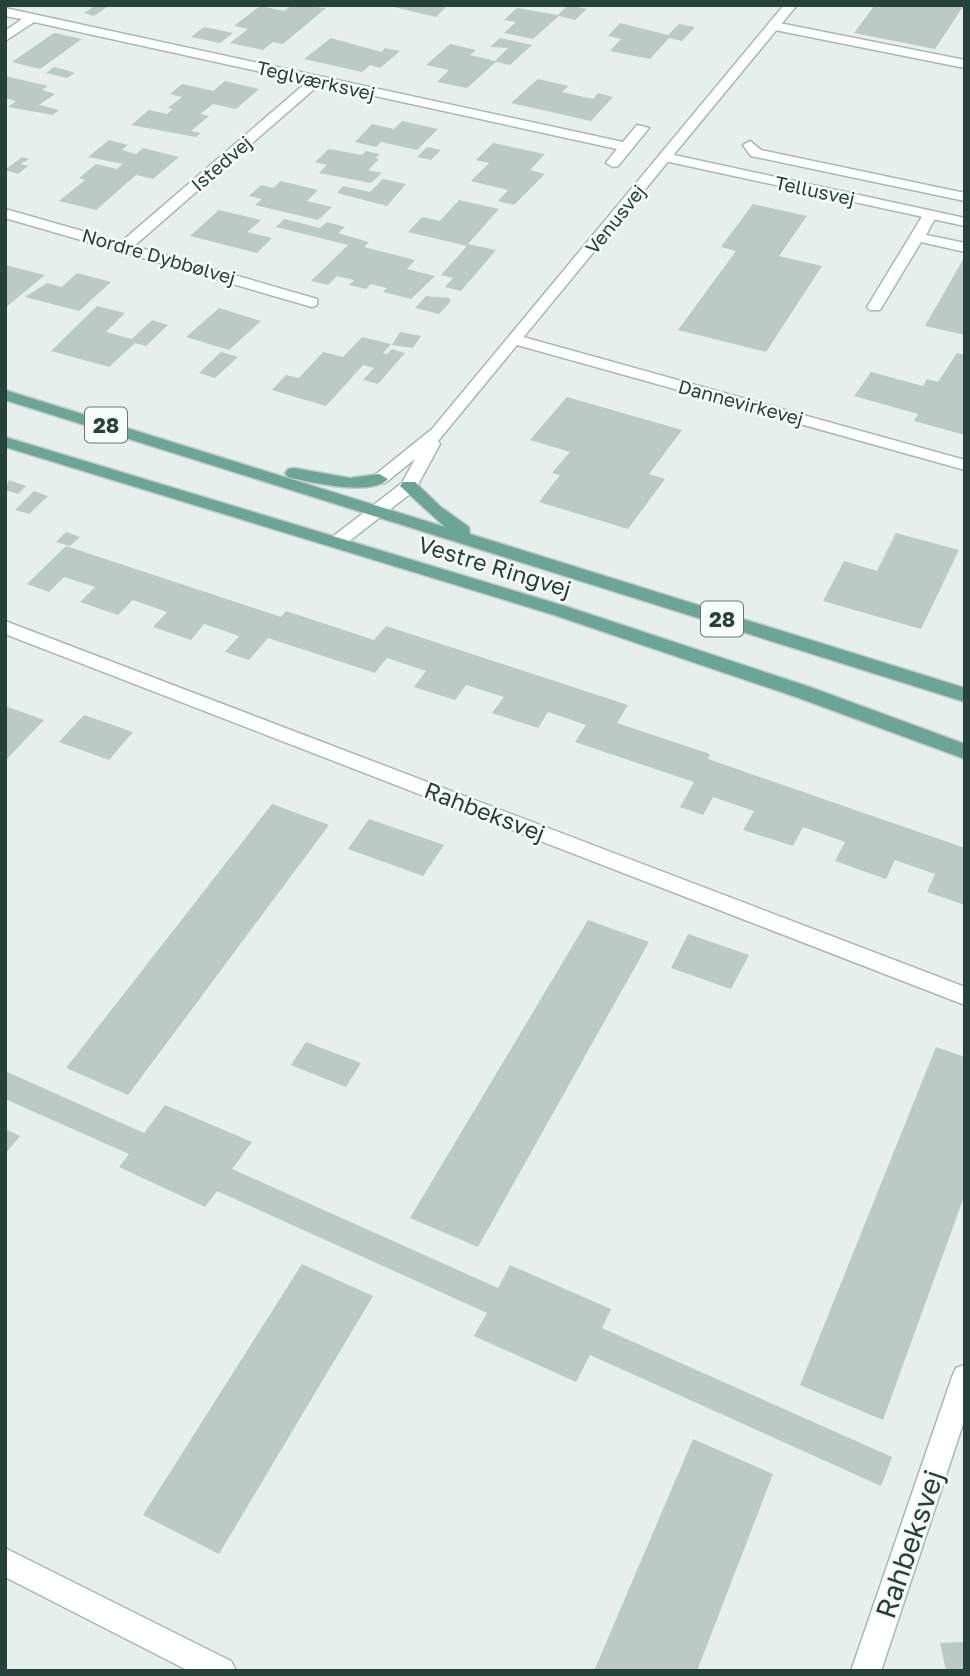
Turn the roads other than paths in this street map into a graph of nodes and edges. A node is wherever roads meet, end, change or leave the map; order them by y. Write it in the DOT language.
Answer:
graph roads {
  1 [pos="791,5"];
  2 [pos="5,12"];
  3 [pos="32,18"];
  4 [pos="774,26"];
  5 [pos="5,37"];
  6 [pos="965,64"];
  7 [pos="316,81"];
  8 [pos="642,128"];
  9 [pos="750,145"];
  10 [pos="626,147"];
  11 [pos="665,157"];
  12 [pos="613,163"];
  13 [pos="965,197"];
  14 [pos="5,213"];
  15 [pos="930,215"];
  16 [pos="965,222"];
  17 [pos="916,237"];
  18 [pos="125,246"];
  19 [pos="965,248"];
  20 [pos="312,302"];
  21 [pos="875,307"];
  22 [pos="516,340"];
  23 [pos="5,395"];
  24 [pos="438,433"];
  25 [pos="5,442"];
  26 [pos="206,456"];
  27 [pos="965,465"];
  28 [pos="379,479"];
  29 [pos="409,486"];
  30 [pos="377,512"];
  31 [pos="338,542"];
  32 [pos="479,542"];
  33 [pos="5,627"];
  34 [pos="803,692"];
  35 [pos="965,695"];
  36 [pos="965,746"];
  37 [pos="965,752"];
  38 [pos="965,996"];
  39 [pos="965,1377"];
  40 [pos="5,1562"];
  41 [pos="221,1671"];
  42 [pos="866,1671"];
  1 -- 4 [label="street, Venusvej"];
  2 -- 3 [label="street, Teglværksvej"];
  3 -- 5 [label="street"];
  3 -- 7 [label="street, Teglværksvej"];
  4 -- 6 [label="street"];
  4 -- 11 [label="street, Venusvej"];
  7 -- 10 [label="street, Teglværksvej"];
  7 -- 18 [label="street, Istedvej"];
  8 -- 10 [label="street"];
  9 -- 13 [label="street"];
  10 -- 12 [label="street"];
  11 -- 15 [label="street, Tellusvej"];
  11 -- 22 [label="street, Venusvej"];
  14 -- 18 [label="street, Nordre Dybbølvej"];
  15 -- 16 [label="street, Tellusvej"];
  15 -- 17 [label="street"];
  17 -- 19 [label="street"];
  17 -- 21 [label="street"];
  18 -- 20 [label="street, Nordre Dybbølvej"];
  22 -- 24 [label="street, Venusvej"];
  22 -- 27 [label="street, Dannevirkevej"];
  23 -- 26 [label="main road, Vestre Ringvej / 28"];
  24 -- 28 [label="street, Venusvej"];
  24 -- 29 [label="street, Venusvej"];
  25 -- 31 [label="main road, Vestre Ringvej / 28"];
  26 -- 28 [label="main road, 28"];
  26 -- 30 [label="main road, Vestre Ringvej / 28"];
  29 -- 30 [label="street, Venusvej"];
  29 -- 32 [label="main road, 28"];
  30 -- 31 [label="street, Venusvej"];
  30 -- 32 [label="main road, Vestre Ringvej / 28"];
  31 -- 34 [label="main road, Vestre Ringvej / 28"];
  32 -- 35 [label="main road, Vestre Ringvej / 28"];
  33 -- 38 [label="street, Rahbeksvej"];
  34 -- 36 [label="main road"];
  34 -- 37 [label="main road, Vestre Ringvej / 28"];
  39 -- 42 [label="street, Rahbeksvej"];
  40 -- 41 [label="street"];
}
